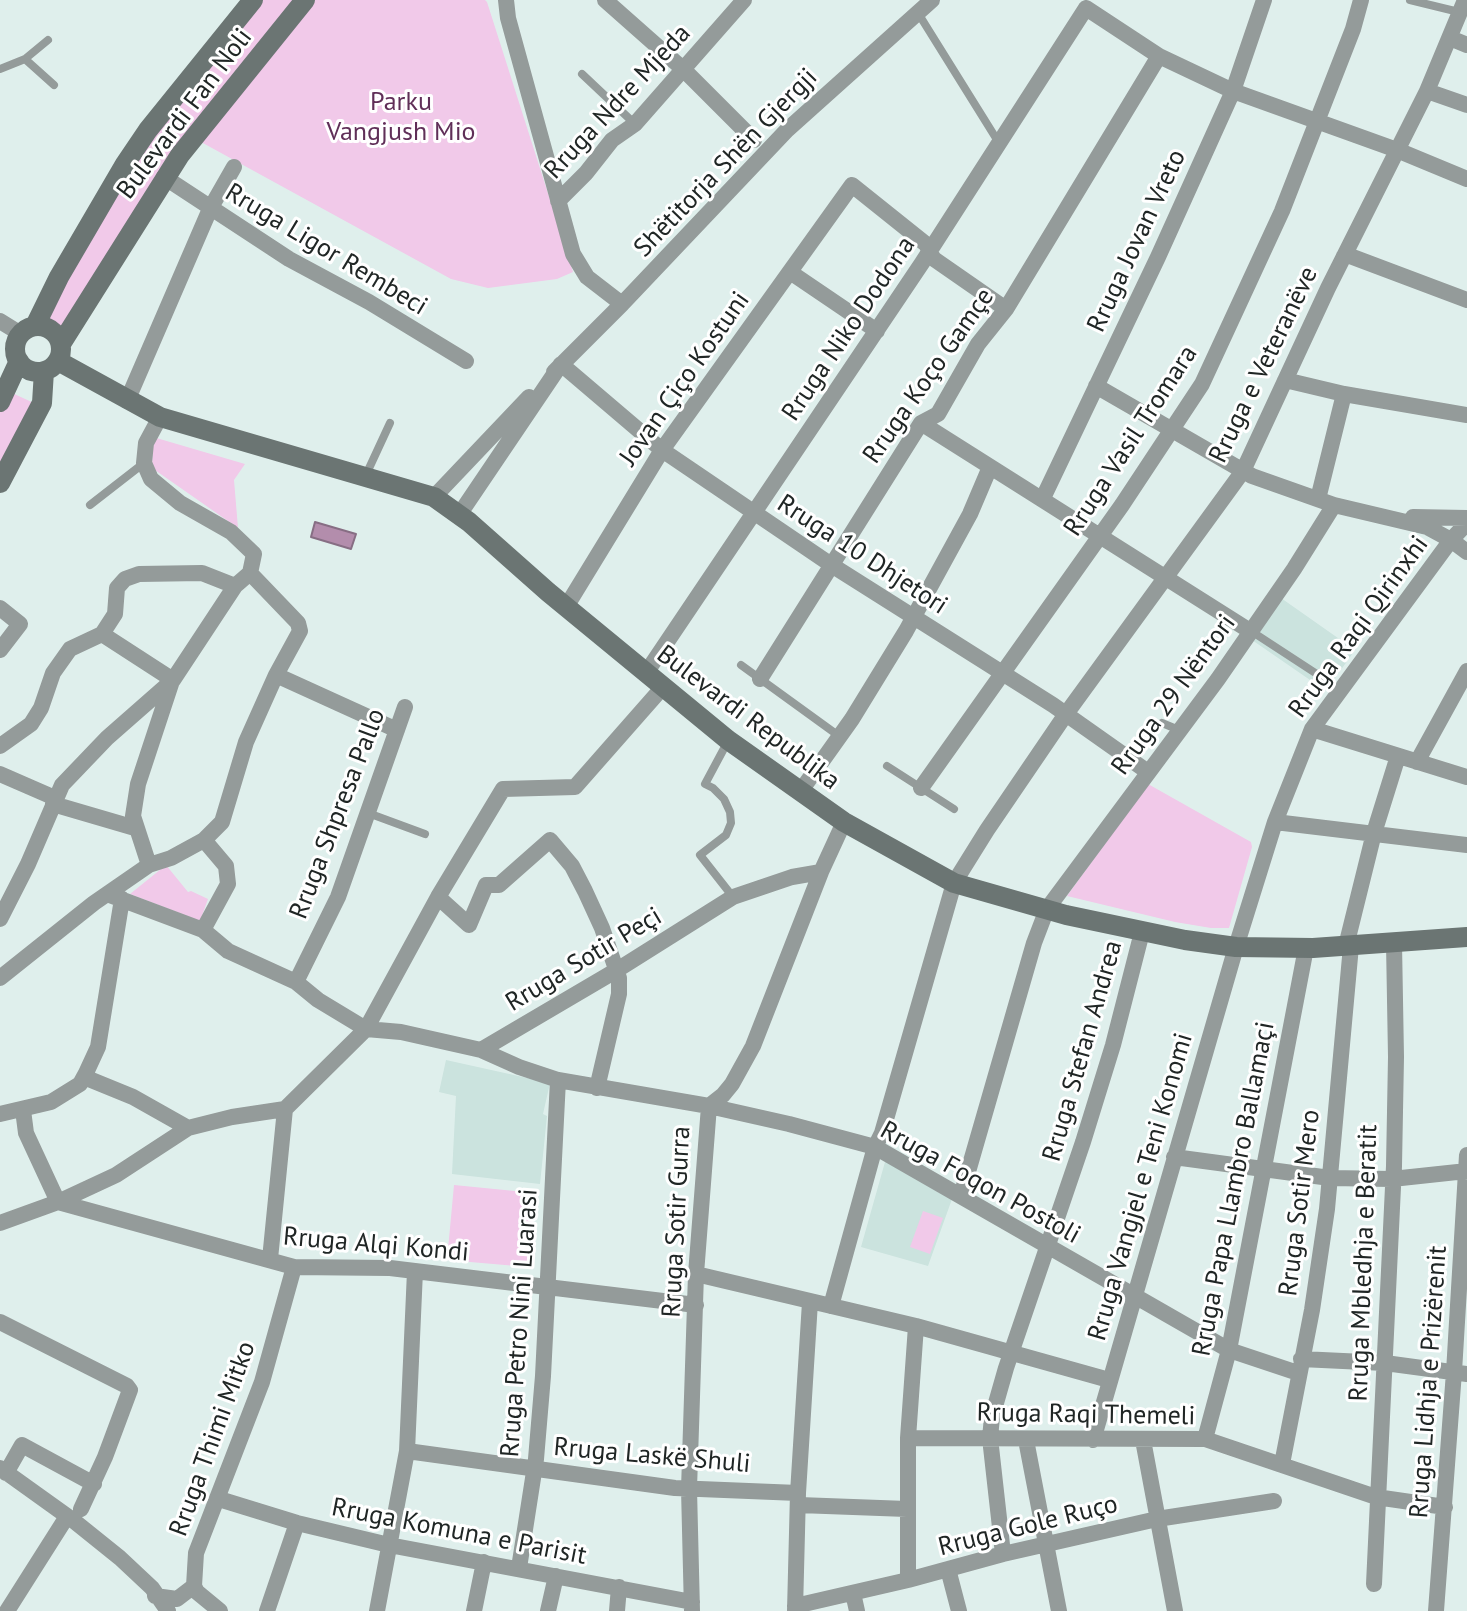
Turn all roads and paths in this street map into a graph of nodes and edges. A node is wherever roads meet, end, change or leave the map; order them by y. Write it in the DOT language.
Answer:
graph roads {
  1 [pos="253,0"];
  2 [pos="305,0"];
  3 [pos="507,0"];
  4 [pos="605,0"];
  5 [pos="744,0"];
  6 [pos="932,0"];
  7 [pos="1264,0"];
  8 [pos="1361,0"];
  9 [pos="1410,0"];
  10 [pos="1084,4"];
  11 [pos="1463,6"];
  12 [pos="917,12"];
  13 [pos="1450,38"];
  14 [pos="48,40"];
  15 [pos="1467,45"];
  16 [pos="1159,56"];
  17 [pos="25,59"];
  18 [pos="0,69"];
  19 [pos="683,69"];
  20 [pos="582,74"];
  21 [pos="54,85"];
  22 [pos="1233,91"];
  23 [pos="1427,91"];
  24 [pos="1467,105"];
  25 [pos="1317,123"];
  26 [pos="635,124"];
  27 [pos="754,140"];
  28 [pos="999,143"];
  29 [pos="1397,150"];
  30 [pos="234,167"];
  31 [pos="164,177"];
  32 [pos="1467,179"];
  33 [pos="558,201"];
  34 [pos="210,209"];
  35 [pos="929,252"];
  36 [pos="1344,256"];
  37 [pos="790,272"];
  38 [pos="1467,300"];
  39 [pos="622,304"];
  40 [pos="1006,309"];
  41 [pos="0,321"];
  42 [pos="28,330"];
  43 [pos="877,331"];
  44 [pos="54,359"];
  45 [pos="19,361"];
  46 [pos="466,361"];
  47 [pos="561,364"];
  48 [pos="1285,380"];
  49 [pos="1096,386"];
  50 [pos="1344,394"];
  51 [pos="127,401"];
  52 [pos="0,402"];
  53 [pos="1467,415"];
  54 [pos="160,417"];
  55 [pos="390,423"];
  56 [pos="921,423"];
  57 [pos="1172,429"];
  58 [pos="662,450"];
  59 [pos="144,463"];
  60 [pos="990,467"];
  61 [pos="1243,471"];
  62 [pos="365,478"];
  63 [pos="0,483"];
  64 [pos="434,497"];
  65 [pos="1043,498"];
  66 [pos="1326,502"];
  67 [pos="90,505"];
  68 [pos="755,514"];
  69 [pos="459,515"];
  70 [pos="1387,516"];
  71 [pos="1467,520"];
  72 [pos="1100,535"];
  73 [pos="1451,540"];
  74 [pos="1467,552"];
  75 [pos="833,566"];
  76 [pos="250,573"];
  77 [pos="1166,578"];
  78 [pos="235,586"];
  79 [pos="566,607"];
  80 [pos="0,608"];
  81 [pos="913,617"];
  82 [pos="1250,631"];
  83 [pos="102,634"];
  84 [pos="0,650"];
  85 [pos="741,665"];
  86 [pos="1467,671"];
  87 [pos="646,673"];
  88 [pos="1002,674"];
  89 [pos="276,675"];
  90 [pos="1323,678"];
  91 [pos="760,679"];
  92 [pos="173,680"];
  93 [pos="663,687"];
  94 [pos="405,707"];
  95 [pos="1066,714"];
  96 [pos="1162,723"];
  97 [pos="1312,729"];
  98 [pos="397,730"];
  99 [pos="1179,730"];
  100 [pos="839,736"];
  101 [pos="728,740"];
  102 [pos="0,746"];
  103 [pos="1398,756"];
  104 [pos="1417,762"];
  105 [pos="887,766"];
  106 [pos="1148,772"];
  107 [pos="0,774"];
  108 [pos="1467,777"];
  109 [pos="921,788"];
  110 [pos="800,792"];
  111 [pos="54,801"];
  112 [pos="954,809"];
  113 [pos="368,813"];
  114 [pos="844,822"];
  115 [pos="1275,822"];
  116 [pos="135,828"];
  117 [pos="1374,833"];
  118 [pos="425,834"];
  119 [pos="204,840"];
  120 [pos="1467,845"];
  121 [pos="149,865"];
  122 [pos="818,880"];
  123 [pos="954,883"];
  124 [pos="114,897"];
  125 [pos="438,897"];
  126 [pos="733,897"];
  127 [pos="1047,909"];
  128 [pos="0,919"];
  129 [pos="203,930"];
  130 [pos="1142,932"];
  131 [pos="1467,937"];
  132 [pos="1394,943"];
  133 [pos="1349,946"];
  134 [pos="1236,947"];
  135 [pos="1306,948"];
  136 [pos="617,970"];
  137 [pos="0,978"];
  138 [pos="296,982"];
  139 [pos="366,1029"];
  140 [pos="481,1050"];
  141 [pos="84,1077"];
  142 [pos="558,1080"];
  143 [pos="597,1088"];
  144 [pos="709,1106"];
  145 [pos="285,1109"];
  146 [pos="23,1110"];
  147 [pos="0,1114"];
  148 [pos="188,1128"];
  149 [pos="875,1147"];
  150 [pos="1174,1157"];
  151 [pos="1467,1166"];
  152 [pos="1263,1171"];
  153 [pos="1330,1178"];
  154 [pos="1392,1179"];
  155 [pos="961,1196"];
  156 [pos="58,1202"];
  157 [pos="0,1223"];
  158 [pos="1047,1248"];
  159 [pos="270,1259"];
  160 [pos="294,1267"];
  161 [pos="415,1271"];
  162 [pos="696,1274"];
  163 [pos="546,1286"];
  164 [pos="1133,1297"];
  165 [pos="810,1302"];
  166 [pos="696,1305"];
  167 [pos="831,1306"];
  168 [pos="0,1322"];
  169 [pos="916,1326"];
  170 [pos="1229,1350"];
  171 [pos="1012,1353"];
  172 [pos="1385,1363"];
  173 [pos="1299,1366"];
  174 [pos="1461,1373"];
  175 [pos="1109,1380"];
  176 [pos="908,1438"];
  177 [pos="990,1438"];
  178 [pos="1205,1439"];
  179 [pos="1026,1440"];
  180 [pos="1093,1440"];
  181 [pos="1143,1440"];
  182 [pos="407,1451"];
  183 [pos="1282,1464"];
  184 [pos="534,1469"];
  185 [pos="3,1470"];
  186 [pos="94,1484"];
  187 [pos="689,1489"];
  188 [pos="1376,1497"];
  189 [pos="219,1499"];
  190 [pos="799,1499"];
  191 [pos="1274,1501"];
  192 [pos="1445,1507"];
  193 [pos="81,1509"];
  194 [pos="907,1509"];
  195 [pos="66,1518"];
  196 [pos="1157,1519"];
  197 [pos="297,1523"];
  198 [pos="389,1545"];
  199 [pos="1045,1545"];
  200 [pos="1003,1554"];
  201 [pos="484,1562"];
  202 [pos="519,1568"];
  203 [pos="948,1569"];
  204 [pos="556,1576"];
  205 [pos="908,1580"];
  206 [pos="1374,1584"];
  207 [pos="194,1586"];
  208 [pos="619,1587"];
  209 [pos="853,1593"];
  210 [pos="155,1596"];
  211 [pos="692,1606"];
  212 [pos="795,1609"];
  213 [pos="7,1611"];
  214 [pos="168,1611"];
  215 [pos="220,1611"];
  216 [pos="267,1611"];
  217 [pos="377,1611"];
  218 [pos="474,1611"];
  219 [pos="548,1611"];
  220 [pos="617,1611"];
  221 [pos="857,1611"];
  222 [pos="959,1611"];
  223 [pos="1059,1611"];
  224 [pos="1175,1611"];
  225 [pos="1436,1611"];
  1 -- 42 [label="street, Bulevardi Fan Noli"];
  2 -- 31 [label="street, Bulevardi Fan Noli"];
  3 -- 33 [label="street"];
  4 -- 19 [label="street"];
  5 -- 19 [label="street, Rruga Ndre Mjeda"];
  6 -- 12 [label="street, Shëtitorja Shën Gjergji"];
  7 -- 22 [label="street, Rruga Jovan Vreto"];
  8 -- 25 [label="street, Rruga Vasil Tromara"];
  9 -- 11 [label="lane"];
  10 -- 16 [label="street"];
  10 -- 28 [label="street, Rruga Niko Dodona"];
  11 -- 13 [label="street, Rruga e Veteranëve"];
  12 -- 28 [label="lane"];
  12 -- 39 [label="street, Shëtitorja Shën Gjergji"];
  13 -- 15 [label="street"];
  13 -- 23 [label="street, Rruga e Veteranëve"];
  14 -- 17 [label="lane"];
  16 -- 22 [label="street"];
  16 -- 40 [label="street, Rruga Koço Gamçe"];
  17 -- 18 [label="lane"];
  17 -- 21 [label="lane"];
  19 -- 26 [label="street, Rruga Ndre Mjeda"];
  19 -- 27 [label="street"];
  20 -- 26 [label="lane"];
  22 -- 25 [label="street"];
  22 -- 49 [label="street, Rruga Jovan Vreto"];
  23 -- 24 [label="street"];
  23 -- 29 [label="street, Rruga e Veteranëve"];
  25 -- 29 [label="street"];
  25 -- 57 [label="street, Rruga Vasil Tromara"];
  26 -- 33 [label="street, Rruga Ndre Mjeda"];
  28 -- 35 [label="street, Rruga Niko Dodona"];
  29 -- 32 [label="street"];
  29 -- 36 [label="street, Rruga e Veteranëve"];
  30 -- 34 [label="street"];
  31 -- 34 [label="street, Rruga Ligor Rembeci"];
  31 -- 44 [label="street, Bulevardi Fan Noli"];
  33 -- 39 [label="street"];
  34 -- 46 [label="street, Rruga Ligor Rembeci"];
  34 -- 51 [label="street"];
  35 -- 37 [label="street, Jovan Çiço Kostuni"];
  35 -- 40 [label="street"];
  35 -- 43 [label="street, Rruga Niko Dodona"];
  36 -- 38 [label="street"];
  36 -- 48 [label="street, Rruga e Veteranëve"];
  37 -- 43 [label="street"];
  37 -- 58 [label="street, Jovan Çiço Kostuni"];
  39 -- 47 [label="street, Shëtitorja Shën Gjergji"];
  40 -- 56 [label="street, Rruga Koço Gamçe"];
  41 -- 42 [label="street"];
  42 -- 44 [label="street"];
  42 -- 45 [label="street"];
  43 -- 68 [label="street, Rruga Niko Dodona"];
  44 -- 45 [label="street"];
  44 -- 51 [label="street, Bulevardi Republika"];
  44 -- 63 [label="street, Bulevardi Fan Noli"];
  45 -- 52 [label="street"];
  47 -- 58 [label="street, Rruga 10 Dhjetori"];
  47 -- 64 [label="street, Shëtitorja Shën Gjergji"];
  47 -- 69 [label="street, Shëtitorja Shën Gjergji"];
  48 -- 50 [label="street"];
  48 -- 61 [label="street, Rruga e Veteranëve"];
  49 -- 57 [label="street"];
  49 -- 65 [label="street, Rruga Jovan Vreto"];
  50 -- 53 [label="street"];
  50 -- 66 [label="street, Rruga 29 Nëntori"];
  51 -- 54 [label="street, Bulevardi Republika"];
  54 -- 59 [label="street"];
  54 -- 62 [label="street, Bulevardi Republika"];
  55 -- 62 [label="lane"];
  56 -- 60 [label="street"];
  56 -- 75 [label="street, Rruga Koço Gamçe"];
  57 -- 61 [label="street"];
  57 -- 72 [label="street, Rruga Vasil Tromara"];
  58 -- 68 [label="street, Rruga 10 Dhjetori"];
  58 -- 79 [label="street, Jovan Çiço Kostuni"];
  59 -- 67 [label="lane"];
  59 -- 76 [label="street"];
  60 -- 65 [label="street"];
  60 -- 81 [label="street"];
  61 -- 66 [label="street"];
  61 -- 77 [label="street, Rruga e Veteranëve"];
  62 -- 64 [label="street, Bulevardi Republika"];
  64 -- 69 [label="street, Bulevardi Republika"];
  65 -- 72 [label="street"];
  66 -- 70 [label="street"];
  66 -- 82 [label="street, Rruga 29 Nëntori"];
  68 -- 75 [label="street, Rruga 10 Dhjetori"];
  68 -- 87 [label="street, Rruga Niko Dodona"];
  69 -- 79 [label="street, Bulevardi Republika"];
  70 -- 71 [label="street"];
  70 -- 73 [label="street"];
  71 -- 73 [label="street, Rruga Raqi Qirinxhi"];
  72 -- 77 [label="street"];
  72 -- 88 [label="street, Rruga Vasil Tromara"];
  73 -- 74 [label="street"];
  73 -- 97 [label="street, Rruga Raqi Qirinxhi"];
  75 -- 81 [label="street, Rruga 10 Dhjetori"];
  75 -- 91 [label="street, Rruga Koço Gamçe"];
  76 -- 78 [label="street"];
  76 -- 89 [label="street"];
  77 -- 82 [label="street"];
  77 -- 95 [label="street, Rruga e Veteranëve"];
  78 -- 83 [label="street"];
  78 -- 92 [label="street"];
  79 -- 87 [label="street, Bulevardi Republika"];
  80 -- 84 [label="street"];
  81 -- 88 [label="street, Rruga 10 Dhjetori"];
  81 -- 100 [label="street"];
  82 -- 90 [label="lane"];
  82 -- 99 [label="street, Rruga 29 Nëntori"];
  83 -- 92 [label="street"];
  83 -- 102 [label="street"];
  85 -- 91 [label="lane"];
  86 -- 104 [label="street"];
  87 -- 93 [label="street, Bulevardi Republika"];
  88 -- 95 [label="street, Rruga 10 Dhjetori"];
  88 -- 109 [label="street, Rruga Vasil Tromara"];
  89 -- 98 [label="street"];
  89 -- 119 [label="street"];
  91 -- 100 [label="lane"];
  92 -- 111 [label="street"];
  92 -- 116 [label="street"];
  93 -- 101 [label="street, Bulevardi Republika"];
  93 -- 125 [label="street"];
  94 -- 98 [label="street, Rruga Shpresa Pallo"];
  95 -- 106 [label="street, Rruga 10 Dhjetori"];
  95 -- 123 [label="street, Rruga e Veteranëve"];
  96 -- 99 [label="lane"];
  97 -- 103 [label="street"];
  97 -- 115 [label="street, Rruga Raqi Qirinxhi"];
  98 -- 113 [label="street, Rruga Shpresa Pallo"];
  99 -- 106 [label="street, Rruga 29 Nëntori"];
  100 -- 110 [label="street"];
  101 -- 110 [label="street, Bulevardi Republika"];
  101 -- 126 [label="lane"];
  103 -- 104 [label="street"];
  103 -- 117 [label="street, Rruga Sotir Mero"];
  104 -- 108 [label="street"];
  105 -- 109 [label="lane"];
  106 -- 127 [label="street, Rruga 29 Nëntori"];
  107 -- 111 [label="street"];
  109 -- 112 [label="lane"];
  110 -- 114 [label="street, Bulevardi Republika"];
  111 -- 116 [label="street"];
  111 -- 128 [label="street"];
  113 -- 118 [label="lane"];
  113 -- 138 [label="street, Rruga Shpresa Pallo"];
  114 -- 122 [label="street, Rruga Sotir Gurra"];
  114 -- 123 [label="street, Bulevardi Republika"];
  115 -- 117 [label="street"];
  115 -- 134 [label="street, Rruga Raqi Qirinxhi"];
  116 -- 121 [label="street"];
  117 -- 120 [label="street"];
  117 -- 133 [label="street, Rruga Sotir Mero"];
  119 -- 121 [label="street"];
  119 -- 129 [label="street"];
  121 -- 124 [label="street"];
  122 -- 126 [label="street, Rruga Sotir Peçi"];
  122 -- 144 [label="street, Rruga Sotir Gurra"];
  123 -- 127 [label="street, Bulevardi Republika"];
  123 -- 149 [label="street, Rruga e Veteranëve"];
  124 -- 129 [label="street"];
  124 -- 137 [label="street"];
  124 -- 141 [label="street"];
  125 -- 136 [label="street"];
  125 -- 139 [label="street"];
  126 -- 136 [label="street, Rruga Sotir Peçi"];
  127 -- 130 [label="street, Bulevardi Republika"];
  127 -- 155 [label="street, Rruga 29 Nëntori"];
  129 -- 138 [label="street"];
  130 -- 134 [label="street, Bulevardi Republika"];
  130 -- 158 [label="street, Rruga Stefan Andrea"];
  131 -- 132 [label="street, Bulevardi Republika"];
  132 -- 133 [label="street, Bulevardi Republika"];
  132 -- 154 [label="street, Rruga Mbledhja e Beratit"];
  133 -- 135 [label="street, Bulevardi Republika"];
  133 -- 153 [label="street, Rruga Sotir Mero"];
  134 -- 135 [label="street, Bulevardi Republika"];
  134 -- 150 [label="street, Rruga Vangjel e Teni Konomi"];
  135 -- 152 [label="street, Rruga Papa Llambro Ballamaçi"];
  136 -- 140 [label="street, Rruga Sotir Peçi"];
  136 -- 143 [label="street"];
  138 -- 139 [label="street"];
  139 -- 140 [label="street"];
  139 -- 145 [label="street"];
  140 -- 142 [label="street, Rruga Foqon Postoli"];
  141 -- 146 [label="street"];
  141 -- 148 [label="street"];
  142 -- 143 [label="street, Rruga Foqon Postoli"];
  142 -- 163 [label="street, Rruga Petro Nini Luarasi"];
  143 -- 144 [label="street, Rruga Foqon Postoli"];
  144 -- 149 [label="street, Rruga Foqon Postoli"];
  144 -- 162 [label="street, Rruga Sotir Gurra"];
  145 -- 148 [label="street"];
  145 -- 159 [label="street"];
  146 -- 147 [label="street"];
  146 -- 156 [label="street"];
  148 -- 156 [label="street"];
  149 -- 155 [label="street, Rruga Foqon Postoli"];
  149 -- 167 [label="street, Rruga e Veteranëve"];
  150 -- 152 [label="street"];
  150 -- 164 [label="street, Rruga Vangjel e Teni Konomi"];
  151 -- 154 [label="street"];
  151 -- 174 [label="street, Rruga Lidhja e Prizërenit"];
  152 -- 153 [label="street"];
  152 -- 170 [label="street, Rruga Papa Llambro Ballamaçi"];
  153 -- 154 [label="street"];
  153 -- 173 [label="street, Rruga Sotir Mero"];
  154 -- 172 [label="street, Rruga Mbledhja e Beratit"];
  155 -- 158 [label="street, Rruga Foqon Postoli"];
  156 -- 157 [label="street"];
  156 -- 159 [label="street, Rruga Alqi Kondi"];
  158 -- 164 [label="street, Rruga Foqon Postoli"];
  158 -- 171 [label="street, Rruga Stefan Andrea"];
  159 -- 160 [label="street, Rruga Alqi Kondi"];
  160 -- 161 [label="street, Rruga Alqi Kondi"];
  160 -- 189 [label="street, Rruga Thimi Mitko"];
  161 -- 163 [label="street, Rruga Alqi Kondi"];
  161 -- 182 [label="street"];
  162 -- 165 [label="street"];
  162 -- 166 [label="street, Rruga Sotir Gurra"];
  163 -- 166 [label="street, Rruga Alqi Kondi"];
  163 -- 184 [label="street, Rruga Petro Nini Luarasi"];
  164 -- 170 [label="street, Rruga Foqon Postoli"];
  164 -- 175 [label="street, Rruga Vangjel e Teni Konomi"];
  165 -- 167 [label="street"];
  165 -- 190 [label="street"];
  166 -- 187 [label="street, Rruga Sotir Gurra"];
  167 -- 169 [label="street"];
  168 -- 186 [label="street"];
  169 -- 171 [label="street"];
  169 -- 176 [label="street"];
  170 -- 173 [label="street, Rruga Foqon Postoli"];
  170 -- 178 [label="street, Rruga Papa Llambro Ballamaçi"];
  171 -- 175 [label="street"];
  171 -- 177 [label="street, Rruga Stefan Andrea"];
  172 -- 173 [label="street, Rruga Foqon Postoli"];
  172 -- 174 [label="street, Rruga Foqon Postoli"];
  172 -- 188 [label="street, Rruga Mbledhja e Beratit"];
  173 -- 183 [label="street, Rruga Sotir Mero"];
  174 -- 192 [label="street, Rruga Lidhja e Prizërenit"];
  175 -- 180 [label="street, Rruga Vangjel e Teni Konomi"];
  176 -- 177 [label="street, Rruga Raqi Themeli"];
  176 -- 194 [label="street"];
  177 -- 179 [label="street, Rruga Raqi Themeli"];
  177 -- 200 [label="street, Rruga Stefan Andrea"];
  178 -- 181 [label="street, Rruga Raqi Themeli"];
  178 -- 183 [label="street, Rruga Raqi Themeli"];
  179 -- 180 [label="street, Rruga Raqi Themeli"];
  179 -- 199 [label="street"];
  180 -- 181 [label="street, Rruga Raqi Themeli"];
  181 -- 196 [label="street"];
  182 -- 184 [label="street, Rruga Laskë Shuli"];
  182 -- 198 [label="street"];
  183 -- 188 [label="street, Rruga Raqi Themeli"];
  184 -- 187 [label="street, Rruga Laskë Shuli"];
  184 -- 202 [label="street, Rruga Petro Nini Luarasi"];
  185 -- 186 [label="street"];
  185 -- 195 [label="street"];
  186 -- 193 [label="street"];
  187 -- 190 [label="street, Rruga Laskë Shuli"];
  187 -- 211 [label="street, Rruga Sotir Gurra"];
  188 -- 192 [label="street, Rruga Raqi Themeli"];
  188 -- 206 [label="street, Rruga Mbledhja e Beratit"];
  189 -- 197 [label="street, Rruga Komuna e Parisit"];
  189 -- 207 [label="street, Rruga Thimi Mitko"];
  190 -- 194 [label="street, Rruga Laskë Shuli"];
  190 -- 212 [label="street"];
  191 -- 196 [label="street, Rruga Gole Ruço"];
  192 -- 225 [label="street, Rruga Lidhja e Prizërenit"];
  194 -- 205 [label="street"];
  195 -- 210 [label="street"];
  195 -- 213 [label="street"];
  196 -- 199 [label="street, Rruga Gole Ruço"];
  196 -- 224 [label="street"];
  197 -- 198 [label="street, Rruga Komuna e Parisit"];
  197 -- 216 [label="street"];
  198 -- 201 [label="street, Rruga Komuna e Parisit"];
  198 -- 217 [label="street"];
  199 -- 200 [label="street, Rruga Gole Ruço"];
  199 -- 223 [label="street"];
  200 -- 203 [label="street, Rruga Gole Ruço"];
  201 -- 202 [label="street, Rruga Komuna e Parisit"];
  201 -- 218 [label="street"];
  202 -- 204 [label="street, Rruga Komuna e Parisit"];
  203 -- 205 [label="street, Rruga Gole Ruço"];
  203 -- 222 [label="street"];
  204 -- 208 [label="street, Rruga Komuna e Parisit"];
  204 -- 219 [label="street"];
  205 -- 209 [label="street, Rruga Gole Ruço"];
  207 -- 210 [label="street"];
  207 -- 215 [label="street"];
  208 -- 211 [label="street, Rruga Komuna e Parisit"];
  208 -- 220 [label="street"];
  209 -- 212 [label="street, Rruga Gole Ruço"];
  209 -- 221 [label="street"];
  210 -- 214 [label="street"];
}
